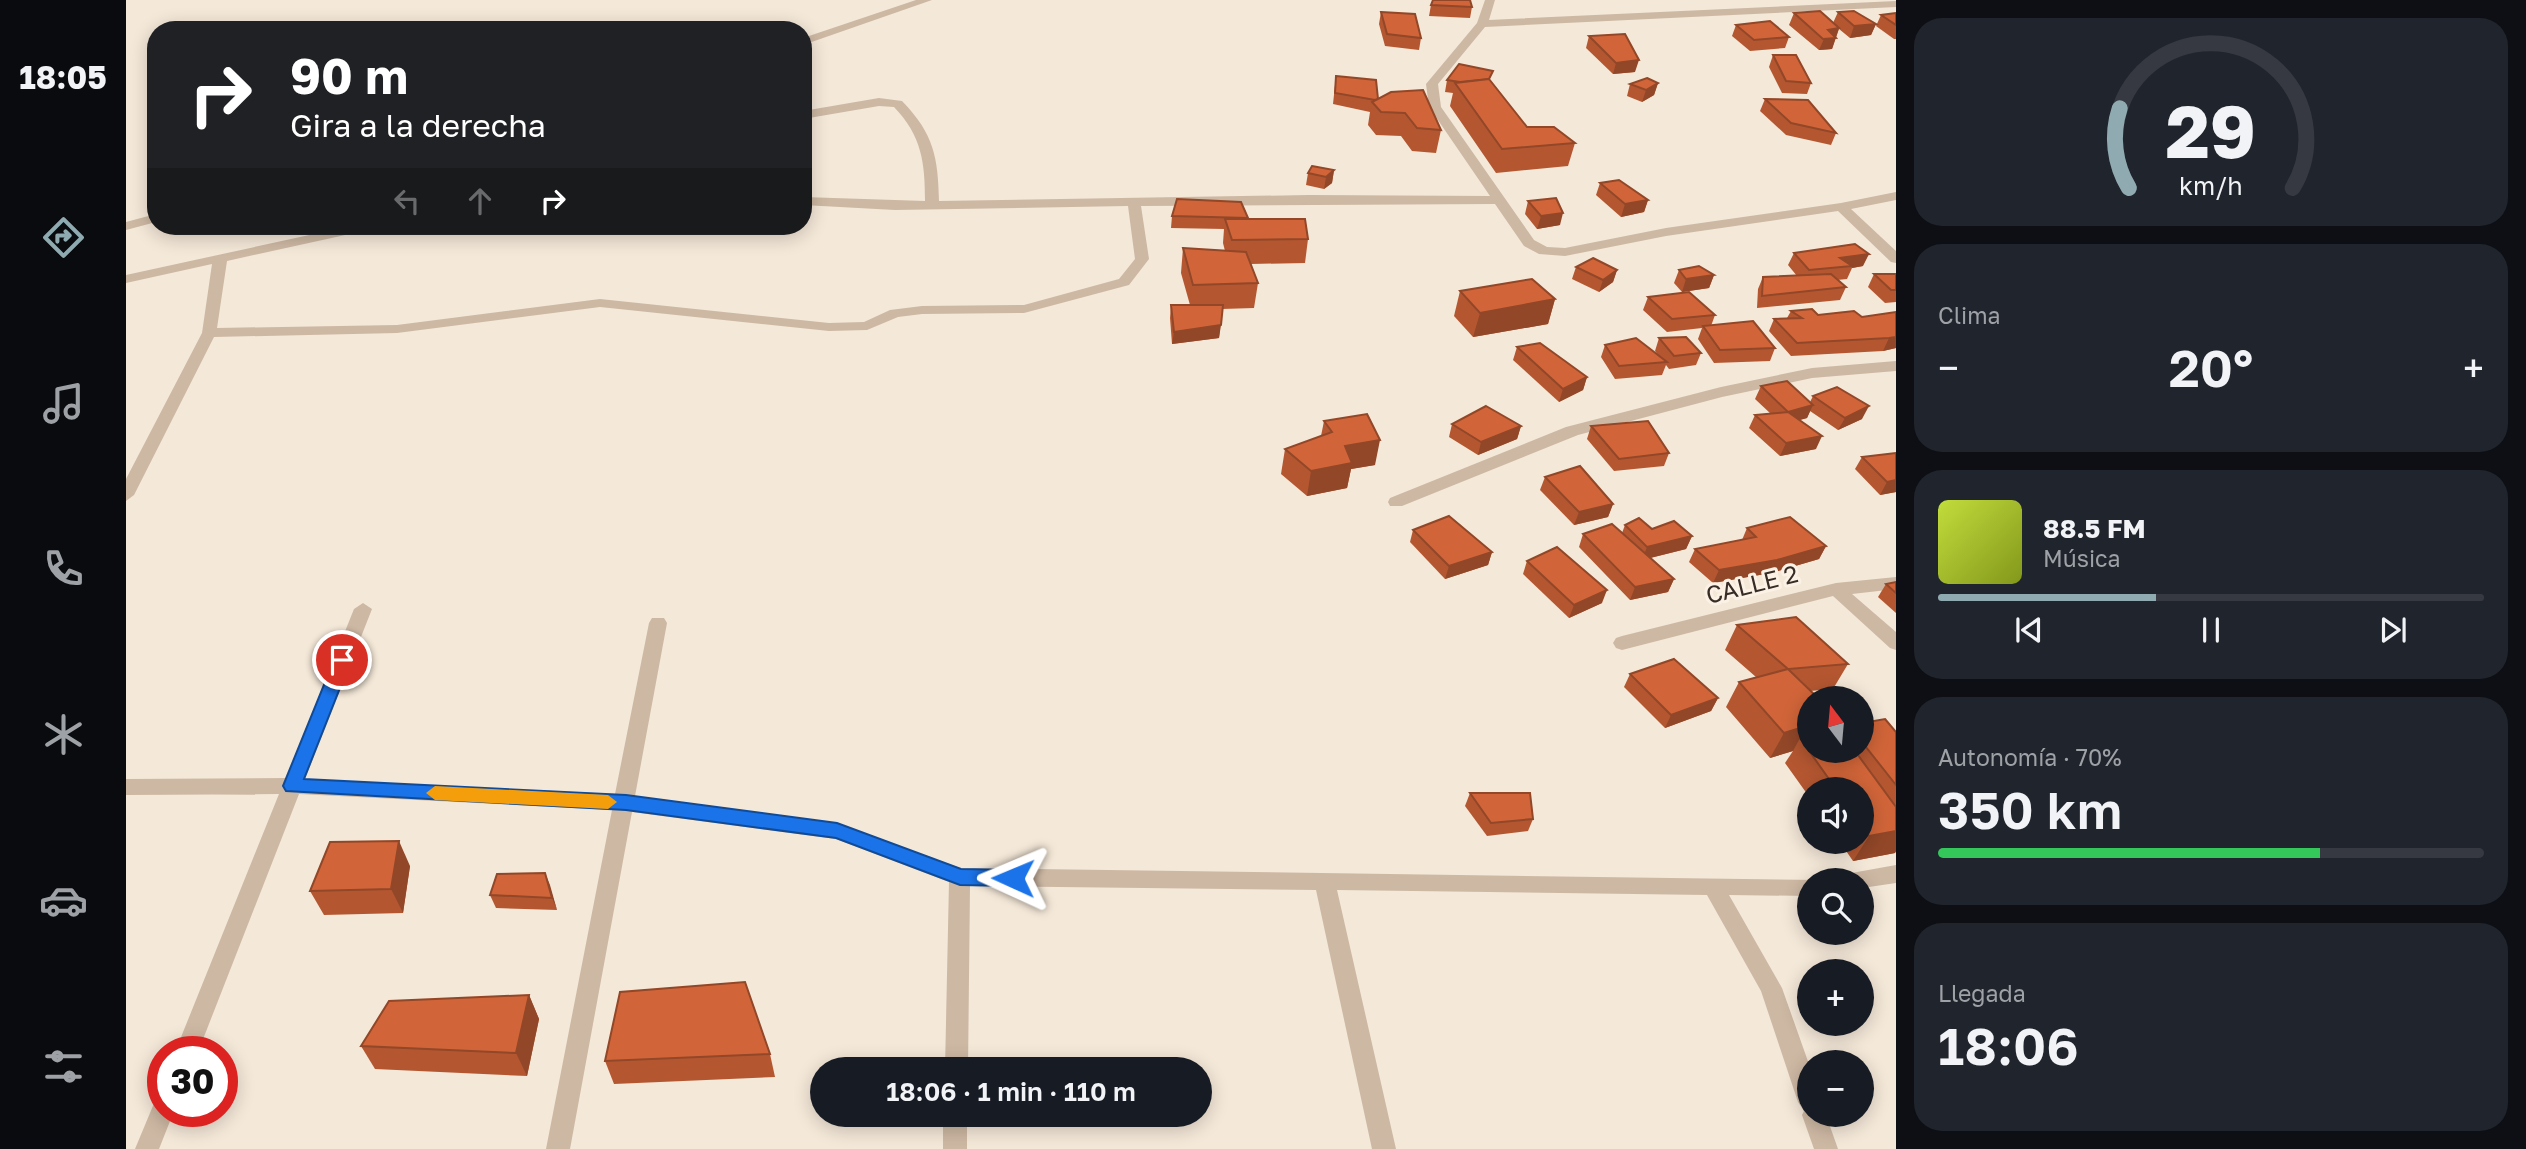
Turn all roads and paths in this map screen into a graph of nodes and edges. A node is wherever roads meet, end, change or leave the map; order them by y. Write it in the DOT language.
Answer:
graph roads {
  1 [pos="927,0"];
  2 [pos="1490,0"];
  3 [pos="1896,4"];
  4 [pos="1482,24"];
  5 [pos="812,39"];
  6 [pos="812,114"];
  7 [pos="1896,196"];
  8 [pos="1497,200"];
  9 [pos="812,201"];
  10 [pos="1133,202"];
  11 [pos="932,205"];
  12 [pos="1841,207"];
  13 [pos="147,220"];
  14 [pos="126,226"];
  15 [pos="329,235"];
  16 [pos="1896,259"];
  17 [pos="220,260"];
  18 [pos="126,279"];
  19 [pos="209,332"];
  20 [pos="1896,366"];
  21 [pos="126,495"];
  22 [pos="1396,502"];
  23 [pos="1896,583"];
  24 [pos="1836,589"];
  25 [pos="363,609"];
  26 [pos="658,623"];
  27 [pos="1622,643"];
  28 [pos="1896,643"];
  29 [pos="292,786"];
  30 [pos="126,787"];
  31 [pos="626,803"];
  32 [pos="1896,874"];
  33 [pos="960,877"];
  34 [pos="1874,877"];
  35 [pos="1325,882"];
  36 [pos="1713,886"];
  37 [pos="1797,887"];
  38 [pos="192,1036"];
  39 [pos="956,1057"];
  40 [pos="1797,1064"];
  41 [pos="156,1127"];
  42 [pos="955,1127"];
  43 [pos="1818,1127"];
  44 [pos="147,1149"];
  45 [pos="558,1149"];
  46 [pos="955,1149"];
  47 [pos="1384,1149"];
  48 [pos="1826,1149"];
  1 -- 5 [label="street"];
  2 -- 4 [label="street"];
  3 -- 4 [label="street"];
  4 -- 8 [label="street"];
  6 -- 11 [label="street"];
  7 -- 12 [label="street"];
  8 -- 10 [label="street"];
  8 -- 12 [label="street"];
  9 -- 11 [label="street"];
  10 -- 11 [label="street"];
  10 -- 19 [label="street"];
  12 -- 16 [label="street"];
  13 -- 14 [label="street"];
  15 -- 17 [label="street"];
  17 -- 18 [label="street"];
  17 -- 19 [label="street"];
  19 -- 21 [label="street"];
  20 -- 22 [label="street"];
  23 -- 24 [label="street, CALLE 2"];
  24 -- 27 [label="street, CALLE 2"];
  24 -- 28 [label="street"];
  25 -- 29 [label="street"];
  26 -- 31 [label="street"];
  29 -- 30 [label="street"];
  29 -- 31 [label="street"];
  29 -- 38 [label="street"];
  31 -- 33 [label="street"];
  31 -- 45 [label="street"];
  32 -- 34 [label="street"];
  33 -- 35 [label="street"];
  33 -- 39 [label="street"];
  35 -- 36 [label="street"];
  35 -- 47 [label="street"];
  36 -- 37 [label="street"];
  36 -- 40 [label="street"];
  41 -- 44 [label="street"];
  42 -- 46 [label="street"];
  43 -- 48 [label="street"];
}
